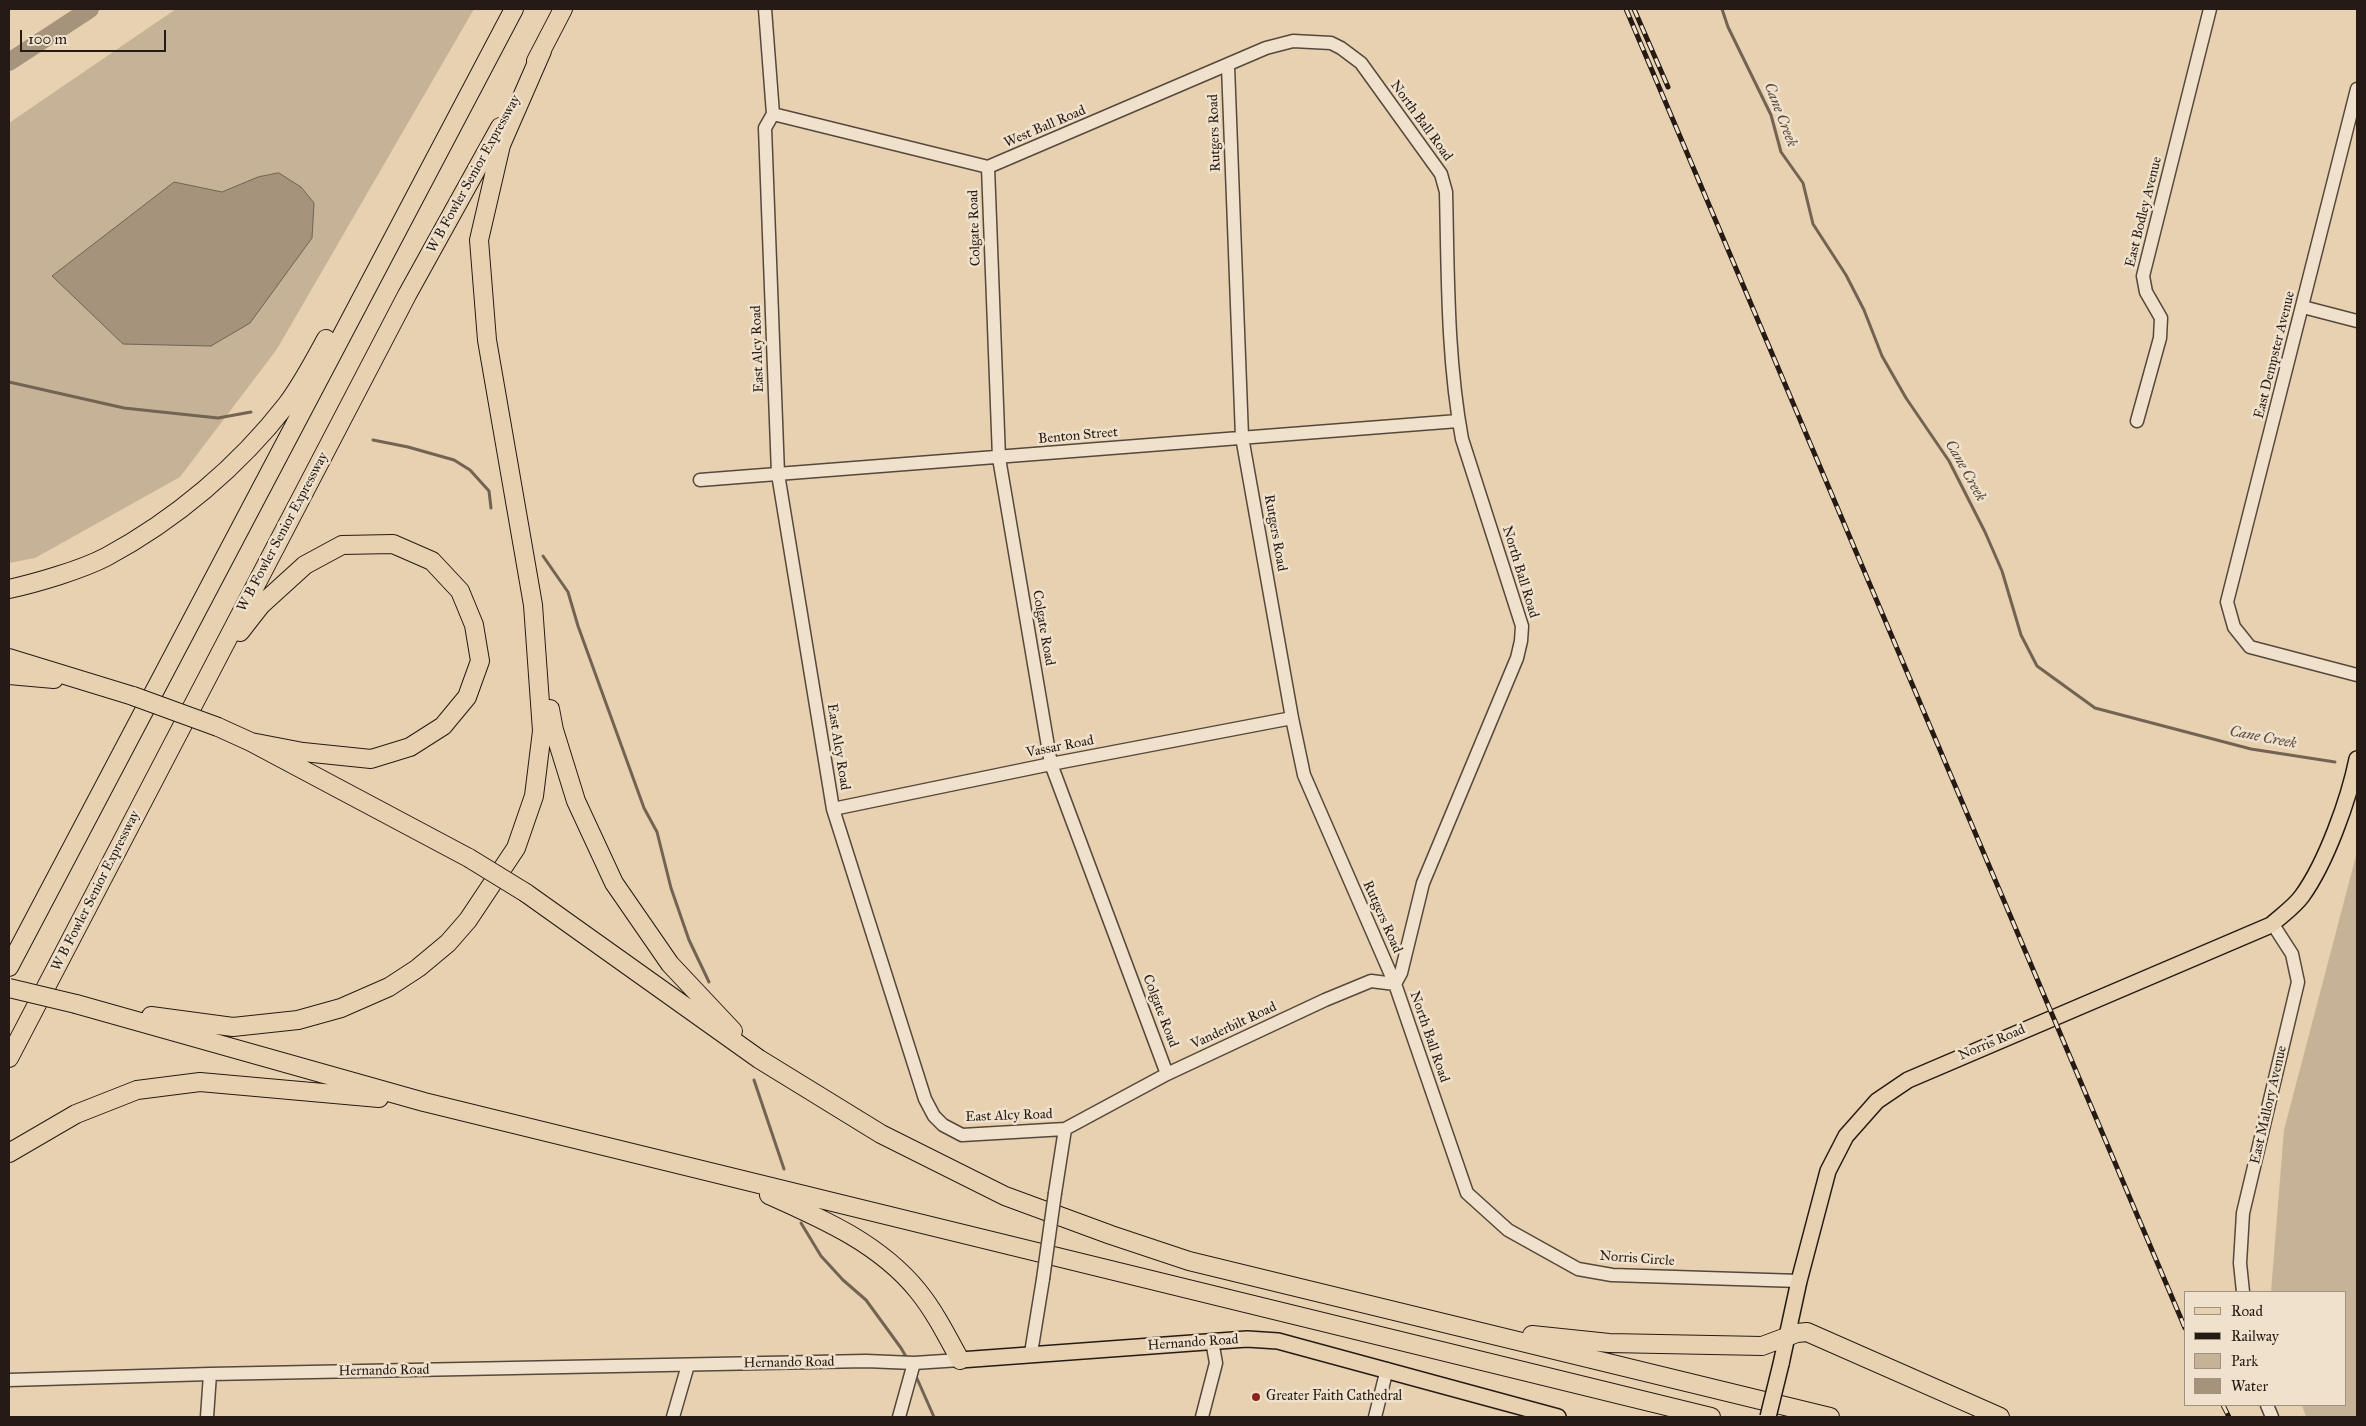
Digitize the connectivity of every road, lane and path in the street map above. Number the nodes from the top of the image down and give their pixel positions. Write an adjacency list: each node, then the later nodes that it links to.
1 (514, 9): 11 (highway)
2 (563, 9): 6 (highway, W B Fowler Senior Expressway)
3 (765, 9): 9 (street, East Alcy Road)
4 (2210, 9): 15 (street, East Bodley Avenue)
5 (1320, 42): 7 (street, West Ball Road); 14 (street, North Ball Road)
6 (542, 51): 21 (highway); 23 (highway, W B Fowler Senior Expressway)
7 (1228, 66): 10 (street, West Ball Road); 16 (street, Rutgers Road)
8 (2357, 89): 12 (street, East Dempster Avenue)
9 (773, 114): 10 (street); 18 (street, East Alcy Road)
10 (988, 167): 17 (street, Colgate Road)
11 (410, 206): 20 (highway); 33 (highway)
12 (2303, 307): 13 (street); 25 (street, East Dempster Avenue)
13 (2357, 321)
14 (1458, 421): 16 (street, Benton Street); 34 (street, North Ball Road)
15 (2138, 421)
16 (1242, 437): 17 (street, Benton Street); 27 (street, Rutgers Road)
17 (998, 458): 18 (street, Benton Street); 30 (street, Colgate Road)
18 (778, 474): 19 (street, Benton Street); 31 (street, East Alcy Road)
19 (700, 480)
20 (9, 589)
21 (536, 636): 36 (highway); 38 (highway)
22 (9, 658): 26 (highway)
23 (210, 670): 28 (highway); 37 (highway, W B Fowler Senior Expressway)
24 (9, 675): 26 (highway)
25 (2357, 675)
26 (97, 684): 28 (highway, bridge)
27 (1292, 718): 30 (street, Vassar Road); 34 (street, Rutgers Road)
28 (251, 742): 38 (highway, bridge)
29 (2357, 759): 32 (main road, Norris Road)
30 (1051, 764): 31 (street, Vassar Road); 39 (street, Colgate Road)
31 (834, 808): 41 (street, East Alcy Road)
32 (2272, 923): 45 (main road, Norris Road); 46 (street, East Mallory Avenue)
33 (9, 967)
34 (1395, 984): 39 (street, Vanderbilt Road); 44 (street, North Ball Road)
35 (9, 988): 36 (highway, bridge)
36 (83, 1006): 40 (highway)
37 (9, 1058)
38 (759, 1059): 47 (highway)
39 (1167, 1074): 41 (street, Vanderbilt Road)
40 (424, 1102): 42 (highway); 43 (highway)
41 (1064, 1129): 50 (street, East Alcy Road, bridge)
42 (9, 1153)
43 (734, 1179): 51 (highway); 63 (highway)
44 (1467, 1193): 45 (street, Norris Circle)
45 (1799, 1281): 48 (main road, Norris Road)
46 (2243, 1291)
47 (1480, 1332): 48 (highway); 65 (highway)
48 (1787, 1336): 64 (main road, Norris Road, bridge); 66 (highway)
49 (1212, 1341): 50 (main road, Hernando Road); 54 (main road, Hernando Road); 60 (street)
50 (1031, 1353): 51 (main road, Hernando Road)
51 (960, 1360): 52 (street, Hernando Road)
52 (914, 1363): 53 (street, Hernando Road); 59 (street)
53 (688, 1365): 55 (street, Hernando Road); 58 (street)
54 (1386, 1369): 61 (street); 62 (main road, Hernando Road)
55 (210, 1374): 56 (street, Hernando Road); 57 (street)
56 (9, 1380)
57 (207, 1417)
58 (673, 1417)
59 (899, 1417)
60 (1202, 1417)
61 (1375, 1417)
62 (1558, 1417)
63 (1711, 1417)
64 (1768, 1417)
65 (1830, 1417)
66 (2000, 1417)

